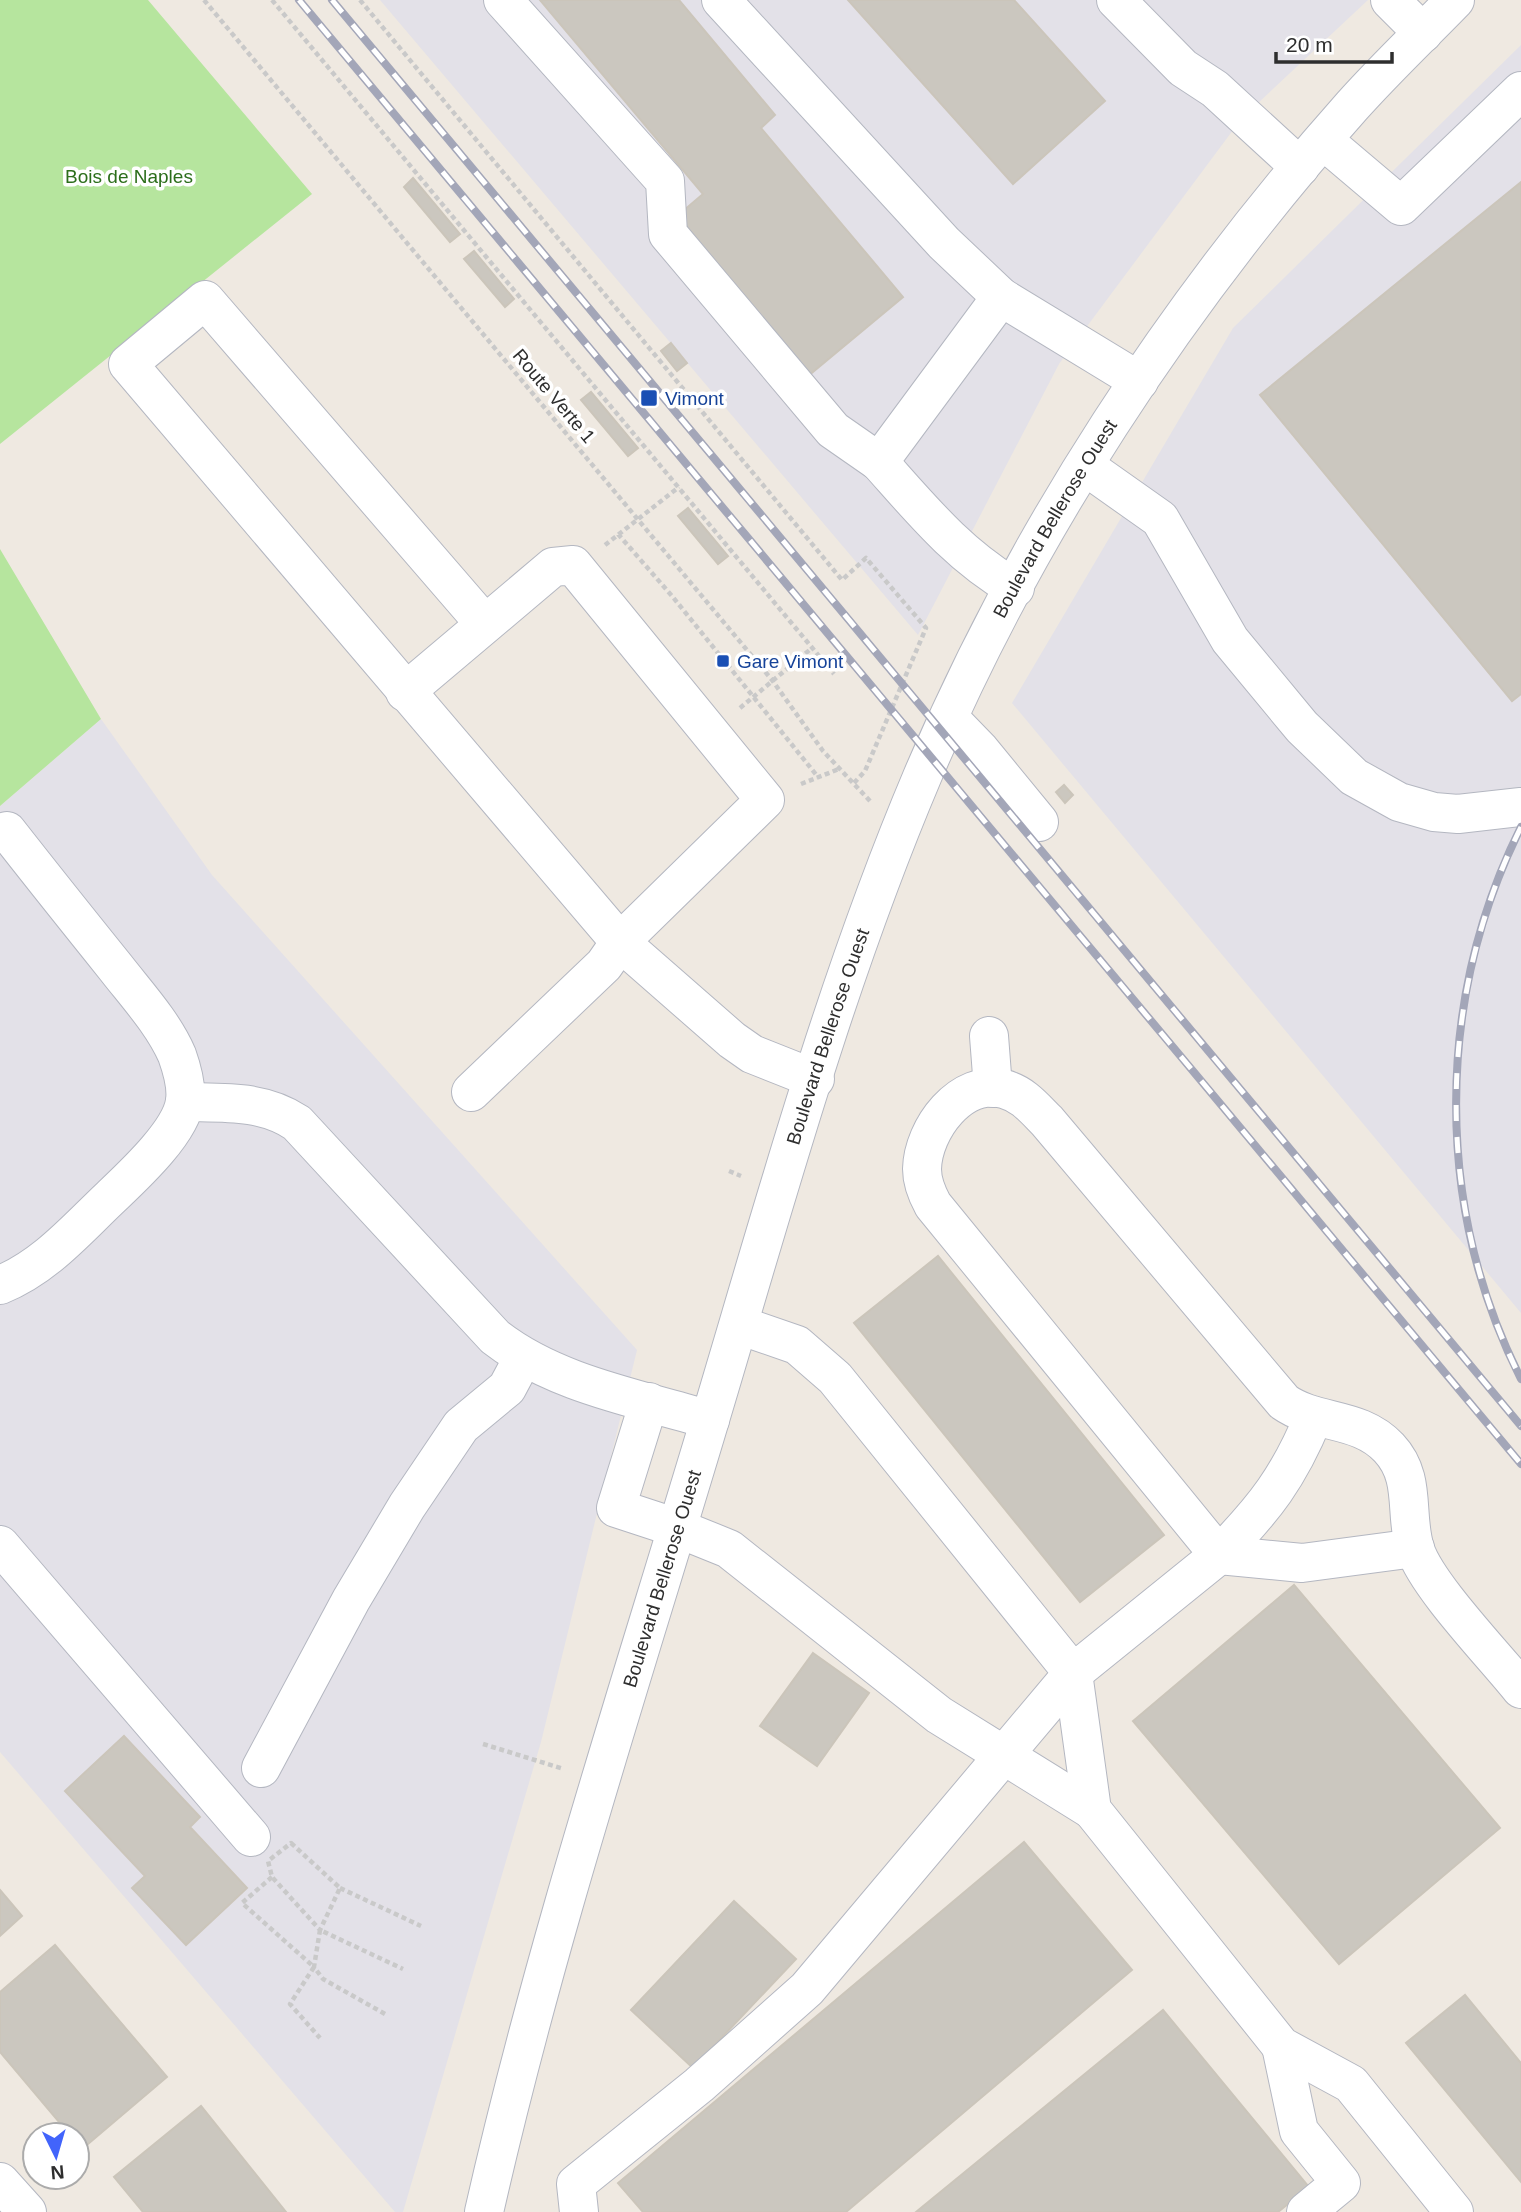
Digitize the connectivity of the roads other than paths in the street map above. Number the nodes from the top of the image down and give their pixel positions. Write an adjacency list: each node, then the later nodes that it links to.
1 (503, 0): 11 (street)
2 (721, 0): 9 (street)
3 (1116, 0): 8 (street)
4 (1390, 0): 6 (street)
5 (1455, 0): 6 (street, Boulevard Bellerose Ouest)
6 (1423, 33): 8 (street, Boulevard Bellerose Ouest)
7 (1521, 90): 8 (street)
8 (1311, 154): 10 (street, Boulevard Bellerose Ouest)
9 (1001, 297): 10 (street); 11 (street)
10 (1139, 381): 12 (street, Boulevard Bellerose Ouest)
11 (878, 462): 13 (street)
12 (1085, 466): 13 (street, Boulevard Bellerose Ouest); 17 (street)
13 (1015, 588): 16 (street, Boulevard Bellerose Ouest)
14 (484, 623): 15 (street); 15 (street); 20 (street)
15 (405, 692): 20 (street)
16 (949, 718): 18 (street); 22 (street, Boulevard Bellerose Ouest)
17 (1521, 807)
18 (1039, 822)
19 (7, 831): 25 (street)
20 (620, 942): 22 (street); 24 (street)
21 (989, 1036): 23 (street)
22 (815, 1079): 27 (street, Boulevard Bellerose Ouest)
23 (993, 1088): 30 (street); 35 (street)
24 (471, 1093)
25 (185, 1102): 26 (street); 28 (street)
26 (0, 1285)
27 (739, 1325): 31 (street, Boulevard Bellerose Ouest); 36 (street)
28 (523, 1358): 29 (street); 39 (street)
29 (649, 1402): 31 (street); 32 (street)
30 (1314, 1416): 34 (street); 35 (street)
31 (710, 1420): 32 (street, Boulevard Bellerose Ouest)
32 (677, 1528): 38 (street); 45 (street, Boulevard Bellerose Ouest)
33 (0, 1545): 41 (street)
34 (1415, 1548): 35 (street); 37 (street)
35 (1219, 1555): 36 (street)
36 (1073, 1673): 38 (street); 40 (street)
37 (1521, 1689)
38 (1003, 1756): 40 (street); 46 (street)
39 (261, 1768)
40 (1093, 1810): 42 (street)
41 (251, 1837)
42 (1281, 2046): 47 (street); 48 (street)
43 (0, 2182): 44 (street)
44 (27, 2212)
45 (484, 2212)
46 (579, 2212)
47 (1306, 2212)
48 (1454, 2212)

